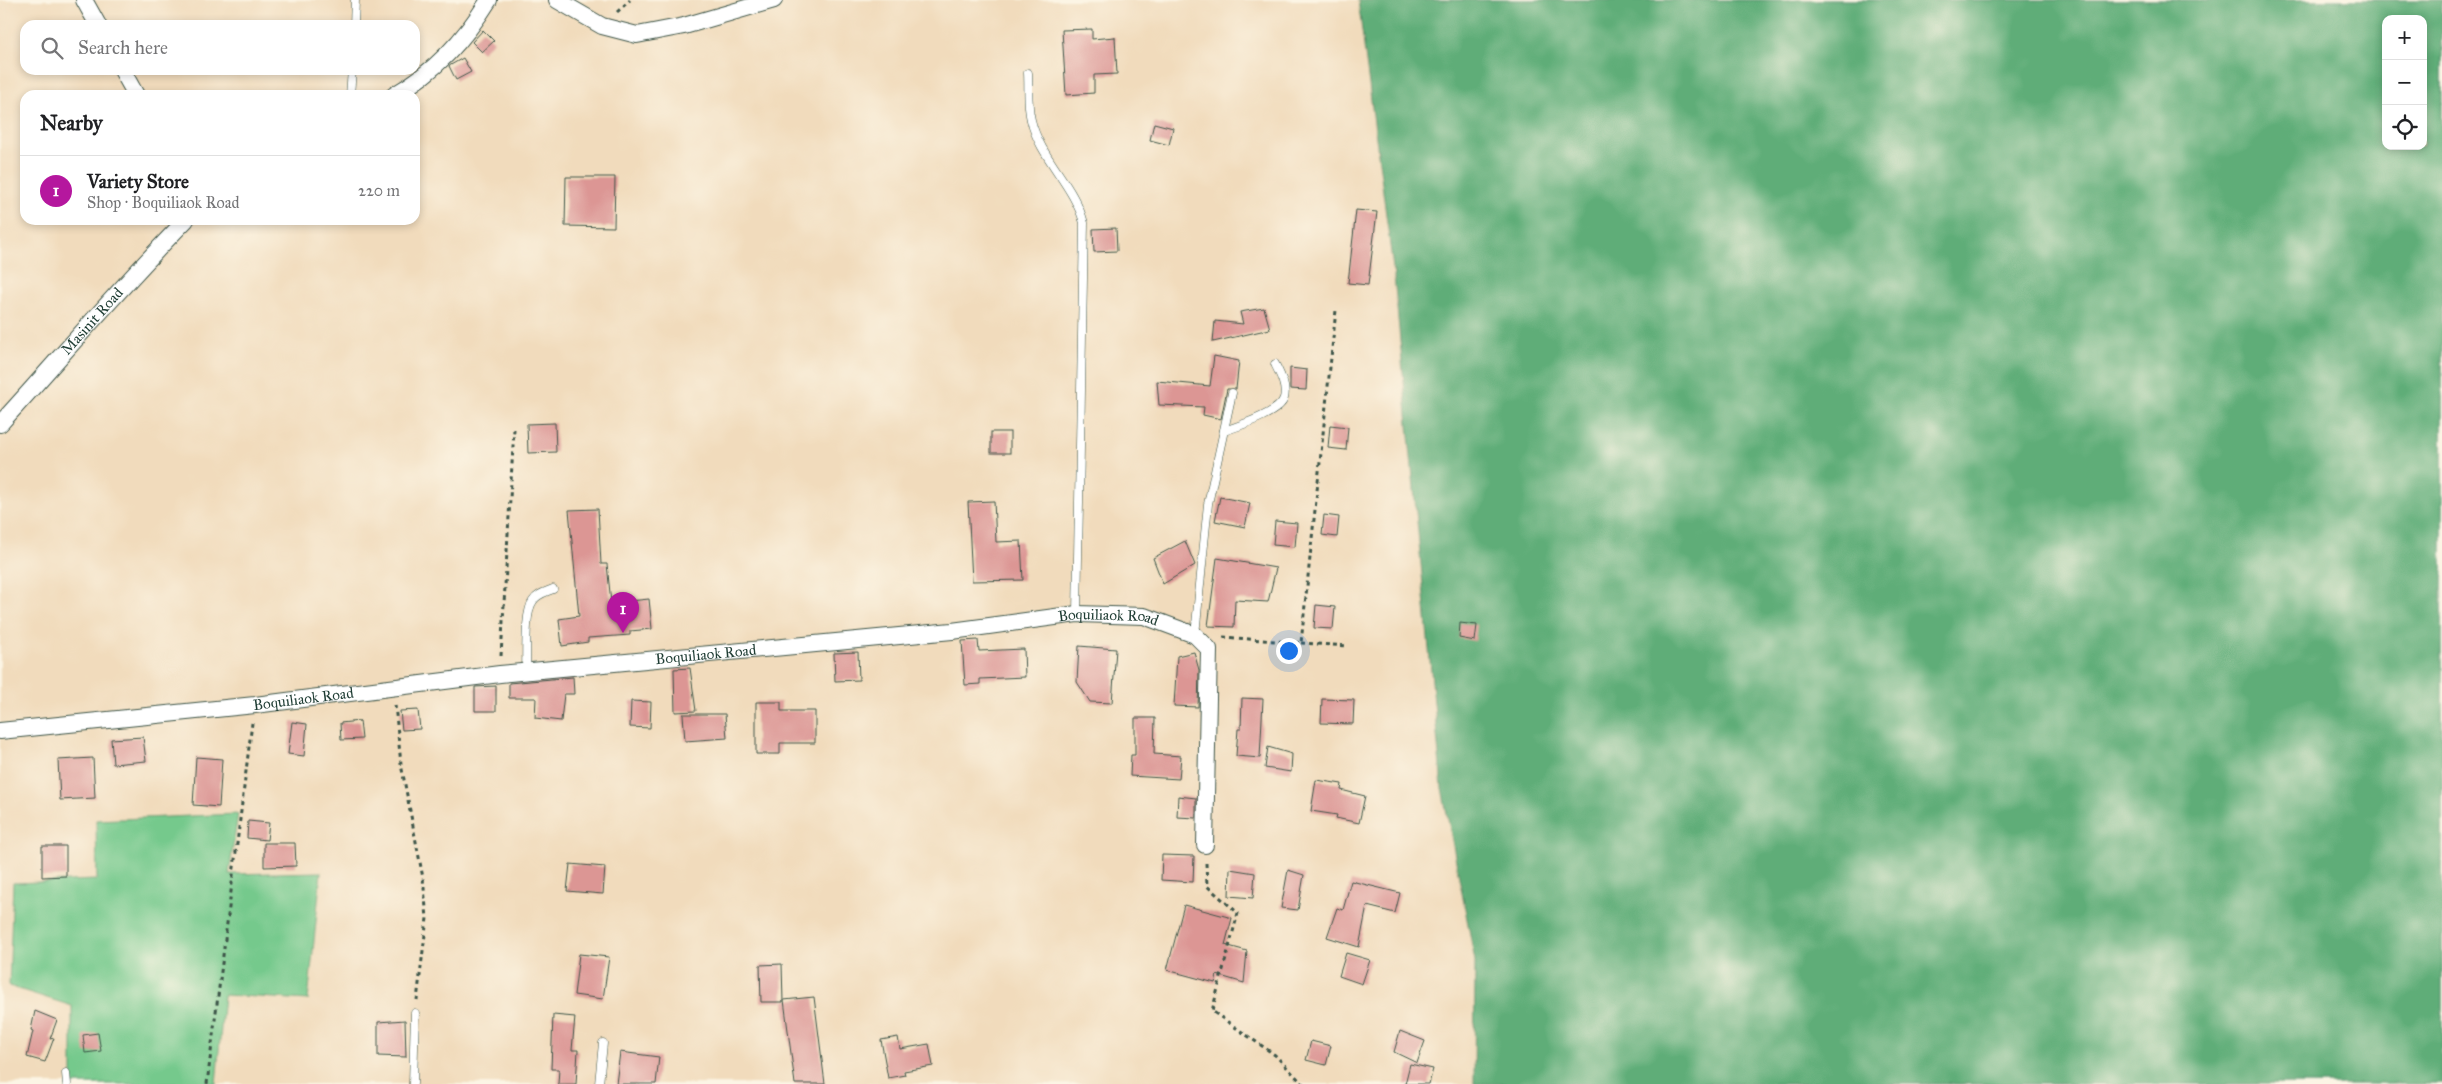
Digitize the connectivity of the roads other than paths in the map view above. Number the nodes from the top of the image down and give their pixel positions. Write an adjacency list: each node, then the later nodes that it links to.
1 (84, 0): 6 (street)
2 (355, 0): 7 (lane)
3 (489, 0): 13 (street)
4 (557, 0): 5 (street)
5 (774, 0)
6 (95, 20)
7 (354, 20)
8 (1028, 73): 20 (lane)
9 (125, 75): 11 (street)
10 (352, 75): 12 (lane)
11 (133, 90)
12 (350, 90)
13 (403, 90)
14 (181, 225): 17 (street, Masinit Road)
15 (1275, 364): 18 (lane)
16 (1232, 393): 18 (lane)
17 (0, 424)
18 (1224, 431): 21 (lane)
19 (553, 588): 22 (lane)
20 (1077, 614): 21 (street, Boquiliaok Road); 22 (street, Boquiliaok Road)
21 (1195, 635): 24 (street)
22 (526, 672): 23 (street, Boquiliaok Road)
23 (0, 731)
24 (1205, 845)
25 (415, 1013): 29 (lane)
26 (603, 1043): 30 (lane)
27 (66, 1074): 28 (lane)
28 (67, 1084)
29 (413, 1084)
30 (599, 1084)

